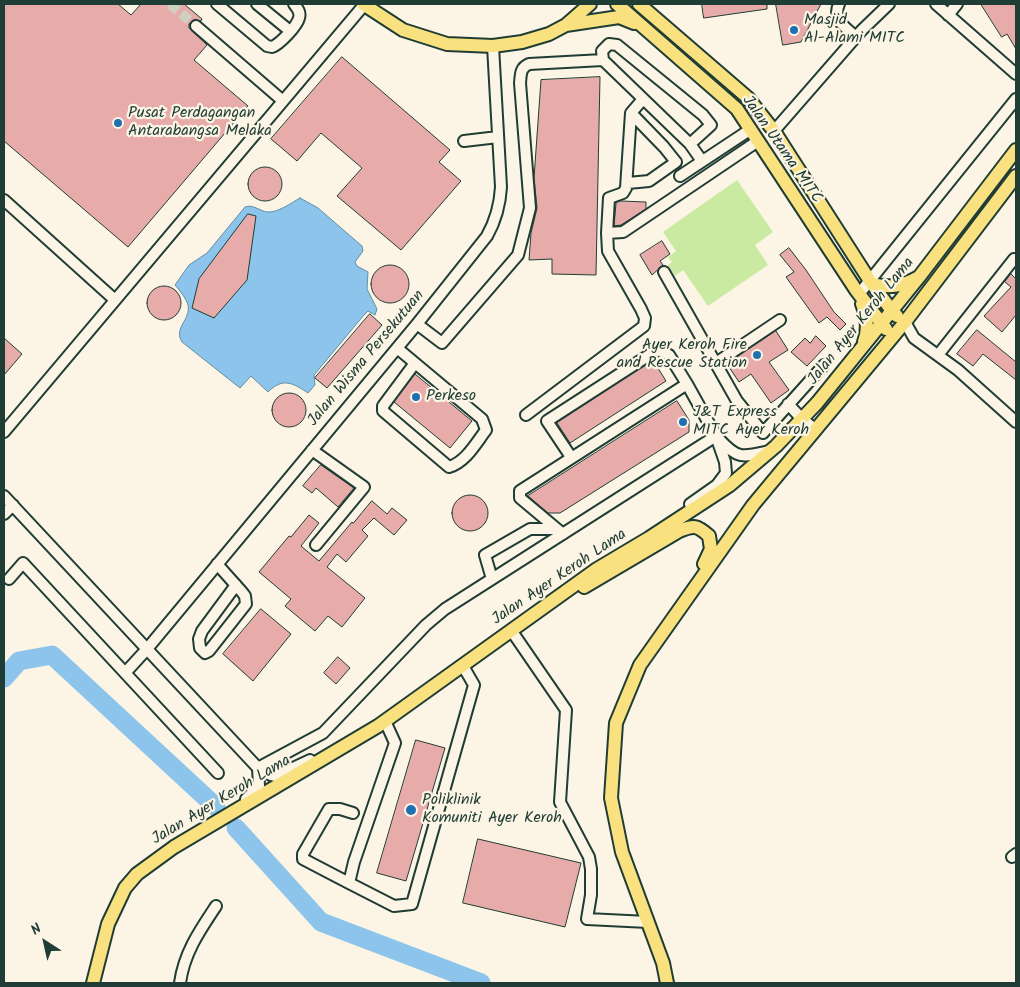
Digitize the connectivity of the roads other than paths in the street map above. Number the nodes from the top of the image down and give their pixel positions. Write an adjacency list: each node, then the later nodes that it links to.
1 (217, 4): 18 (street)
2 (257, 4): 18 (street)
3 (294, 4): 18 (street)
4 (364, 4): 20 (main road); 25 (street)
5 (590, 4): 15 (main road)
6 (617, 4): 17 (main road, Jalan Utama MITC)
7 (639, 4): 14 (main road)
8 (646, 4): 14 (main road)
9 (839, 4): 19 (street)
10 (889, 4): 19 (street)
11 (936, 4): 13 (street)
12 (957, 4): 13 (street)
13 (948, 15): 22 (street)
14 (654, 17): 28 (main road)
15 (566, 25): 17 (main road); 20 (main road)
16 (196, 26): 25 (street)
17 (643, 27): 27 (main road, Jalan Utama MITC)
18 (290, 31)
19 (856, 37): 28 (street)
20 (493, 46): 29 (street, Jalan Wisma Persekutuan)
21 (603, 60): 23 (street); 32 (street); 49 (street)
22 (1016, 74)
23 (643, 99): 26 (street); 32 (street)
24 (1016, 99): 43 (street)
25 (283, 101): 45 (street)
26 (631, 113): 37 (street); 37 (street)
27 (750, 129): 31 (main road, Jalan Utama MITC); 34 (street)
28 (774, 131): 43 (main road)
29 (498, 137): 30 (street); 49 (street, Jalan Wisma Persekutuan)
30 (464, 141)
31 (758, 141): 39 (street); 44 (main road, Jalan Utama MITC)
32 (690, 144): 34 (street)
33 (1016, 150): 42 (main road, Jalan Ayer Keroh Lama)
34 (702, 161): 35 (street)
35 (680, 176)
36 (1016, 176): 48 (main road, Jalan Ayer Keroh Lama)
37 (628, 182): 39 (street)
38 (4, 200): 45 (street)
39 (607, 233): 61 (street)
40 (1014, 259): 55 (street)
41 (664, 272): 57 (street)
42 (920, 277): 43 (main road); 46 (main road, Jalan Ayer Keroh Lama)
43 (871, 283): 44 (street); 46 (main road)
44 (859, 294): 50 (main road, Jalan Utama MITC); 53 (main road)
45 (115, 300): 65 (street)
46 (892, 311): 48 (main road); 50 (main road, Jalan Ayer Keroh Lama)
47 (780, 320): 57 (street)
48 (905, 322): 51 (main road, Jalan Ayer Keroh Lama); 52 (street)
49 (417, 324): 54 (street, Jalan Wisma Persekutuan)
50 (881, 324): 51 (main road, Jalan Utama MITC); 53 (main road, Jalan Ayer Keroh Lama)
51 (894, 335): 52 (street); 64 (main road, Jalan Ayer Keroh Lama)
52 (914, 338): 55 (street)
53 (862, 347): 62 (main road, Jalan Ayer Keroh Lama)
54 (397, 348): 56 (street); 67 (street, Jalan Wisma Persekutuan)
55 (938, 355): 63 (street)
56 (415, 363): 56 (street)
57 (716, 363): 60 (street)
58 (824, 365): 60 (street)
59 (687, 384): 66 (street); 69 (street); 69 (street)
60 (788, 404): 62 (street)
61 (526, 415)
62 (802, 419): 64 (street); 68 (main road, Jalan Ayer Keroh Lama)
63 (1016, 422)
64 (816, 430): 82 (main road, Jalan Ayer Keroh Lama)
65 (4, 432)
66 (716, 436): 68 (street); 73 (street); 76 (street)
67 (312, 450): 74 (street); 75 (street, Jalan Wisma Persekutuan)
68 (770, 451): 76 (main road, Jalan Ayer Keroh Lama)
69 (571, 457): 73 (street)
70 (4, 496): 71 (street)
71 (13, 505): 72 (street); 83 (street)
72 (4, 514)
73 (560, 531): 78 (street); 78 (street)
74 (316, 545)
75 (217, 564): 79 (street); 83 (street, Jalan Wisma Persekutuan)
76 (597, 569): 80 (main road, Jalan Ayer Keroh Lama)
77 (9, 578): 85 (street)
78 (492, 579): 87 (street)
79 (236, 585): 79 (street)
80 (527, 618): 81 (main road, Jalan Ayer Keroh Lama); 82 (main road)
81 (511, 630): 84 (main road, Jalan Ayer Keroh Lama); 93 (street)
82 (655, 643): 93 (main road, Jalan Ayer Keroh Lama)
83 (147, 649): 85 (street, Jalan Wisma Persekutuan); 87 (street)
84 (463, 666): 86 (main road, Jalan Ayer Keroh Lama); 91 (street)
85 (124, 673): 88 (street)
86 (382, 723): 87 (street); 90 (main road, Jalan Ayer Keroh Lama); 91 (street)
87 (258, 768): 90 (street)
88 (218, 773)
89 (353, 813): 91 (street)
90 (174, 847): 94 (main road, Jalan Ayer Keroh Lama)
91 (349, 883)
92 (216, 906): 95 (street)
93 (648, 922): 96 (main road, Jalan Ayer Keroh Lama)
94 (93, 983)
95 (180, 983)
96 (667, 983)

